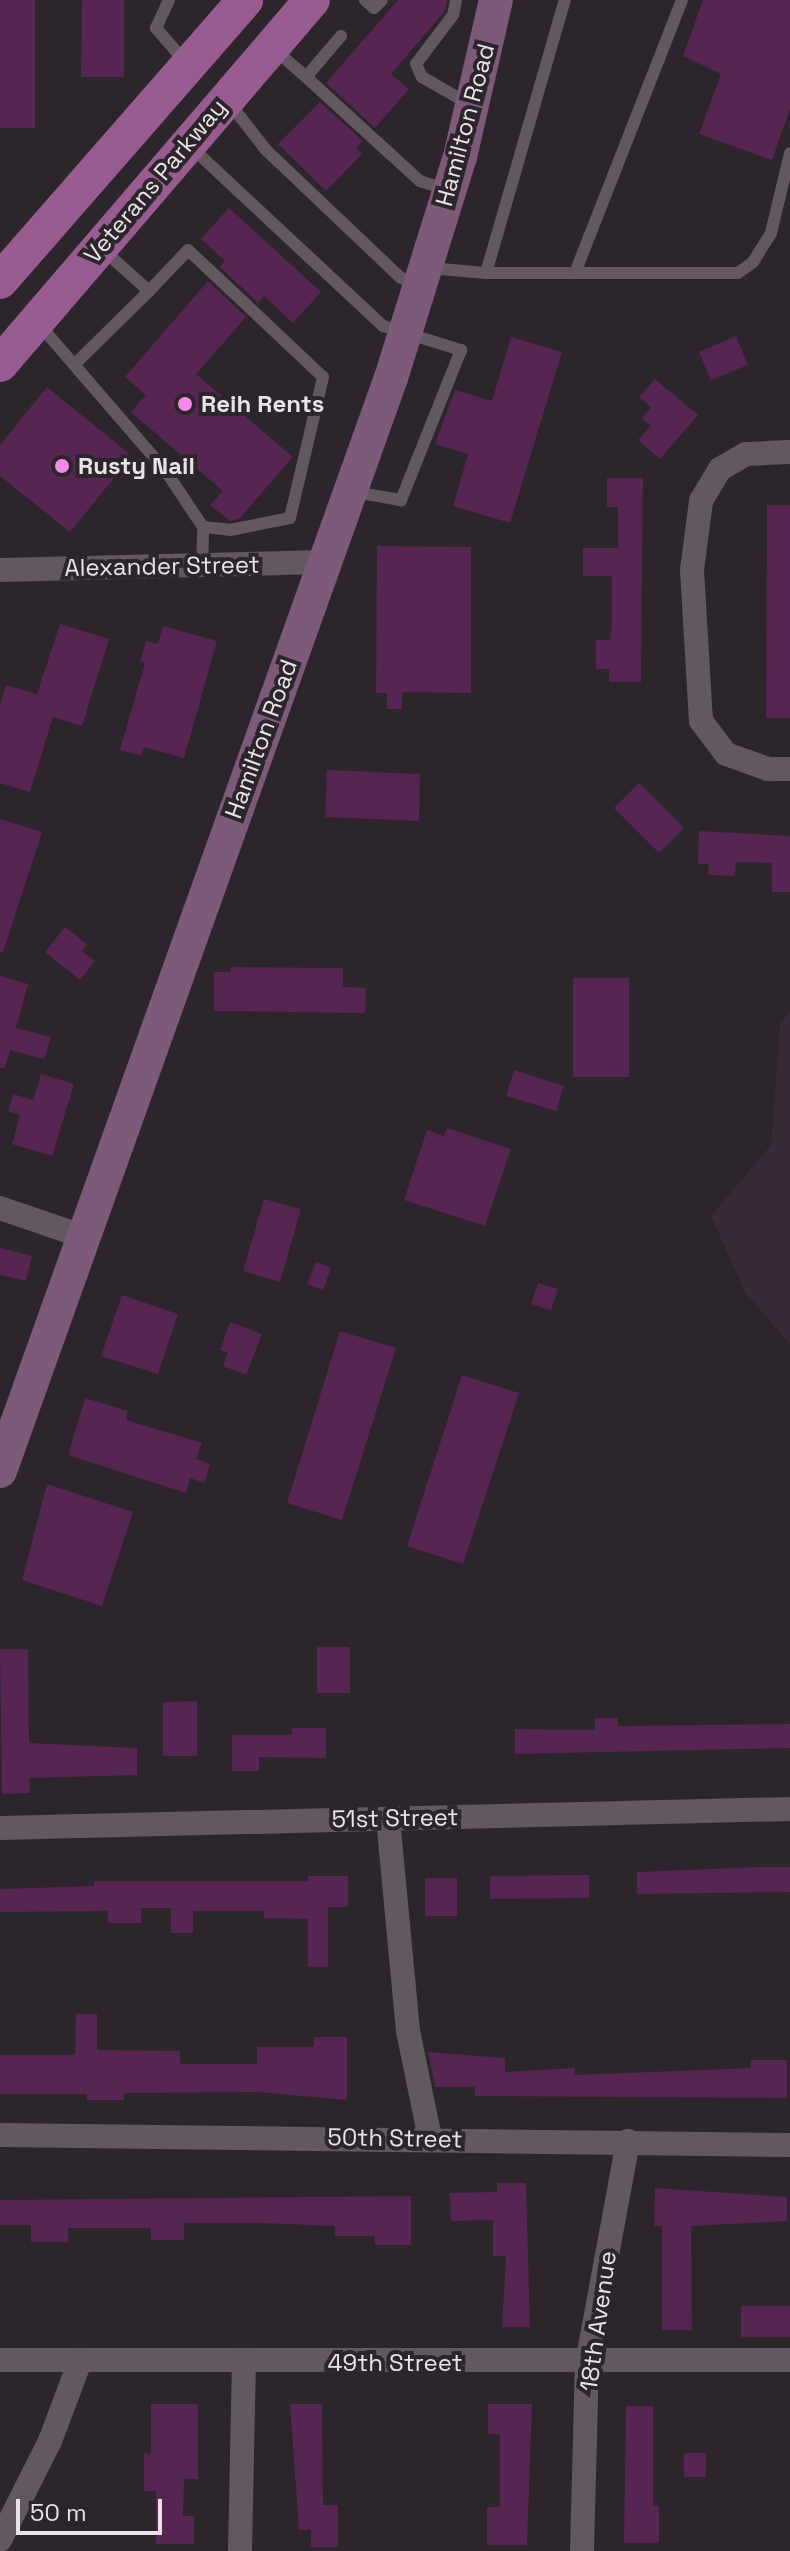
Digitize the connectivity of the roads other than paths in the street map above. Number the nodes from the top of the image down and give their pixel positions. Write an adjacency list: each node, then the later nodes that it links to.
1 (169, 0): 12 (lane)
2 (245, 0): 12 (main road, Veterans Parkway)
3 (312, 0): 11 (main road, Veterans Parkway)
4 (365, 0): 5 (lane)
5 (382, 0)
6 (456, 0): 15 (lane)
7 (496, 0): 15 (street, Hamilton Road)
8 (565, 0): 20 (lane)
9 (682, 0): 21 (lane)
10 (341, 36): 13 (lane)
11 (271, 47): 13 (lane); 14 (main road, Veterans Parkway)
12 (189, 67): 23 (main road, Veterans Parkway)
13 (306, 77): 18 (lane)
14 (226, 99): 16 (main road, Veterans Parkway); 22 (lane)
15 (473, 105): 18 (street, Hamilton Road)
16 (187, 144): 19 (main road, Veterans Parkway); 26 (lane)
17 (790, 153): 21 (lane)
18 (450, 191): 22 (street, Hamilton Road)
19 (100, 247): 24 (lane); 25 (main road, Veterans Parkway)
20 (486, 273): 21 (lane); 22 (lane)
21 (575, 273)
22 (423, 278): 26 (street, Hamilton Road)
23 (0, 281)
24 (149, 291): 28 (lane); 31 (lane)
25 (36, 321): 27 (main road, Veterans Parkway); 28 (lane)
26 (405, 333): 30 (street, Hamilton Road); 30 (lane)
27 (0, 364)
28 (74, 365): 31 (lane)
29 (790, 452): 35 (street)
30 (350, 491): 32 (street, Hamilton Road)
31 (203, 527): 33 (lane)
32 (324, 562): 33 (street, Alexander Street); 37 (street, Hamilton Road)
33 (202, 565): 34 (street, Alexander Street)
34 (0, 570)
35 (790, 769)
36 (0, 1208): 37 (street)
37 (82, 1236): 38 (street, Hamilton Road)
38 (0, 1471)
39 (790, 1809): 40 (street, 51st Street)
40 (388, 1819): 41 (street, 51st Street); 43 (street)
41 (0, 1828)
42 (0, 2135): 43 (street, 50th Street)
43 (430, 2138): 44 (street, 50th Street)
44 (628, 2141): 45 (street, 50th Street); 50 (street, 18th Avenue)
45 (790, 2145)
46 (0, 2360): 48 (street, 49th Street)
47 (790, 2360): 50 (street, 49th Street)
48 (80, 2361): 49 (street, 49th Street); 51 (street)
49 (244, 2363): 50 (street, 49th Street); 52 (street)
50 (587, 2363): 53 (street, 18th Avenue)
51 (0, 2540)
52 (240, 2551)
53 (582, 2551)

